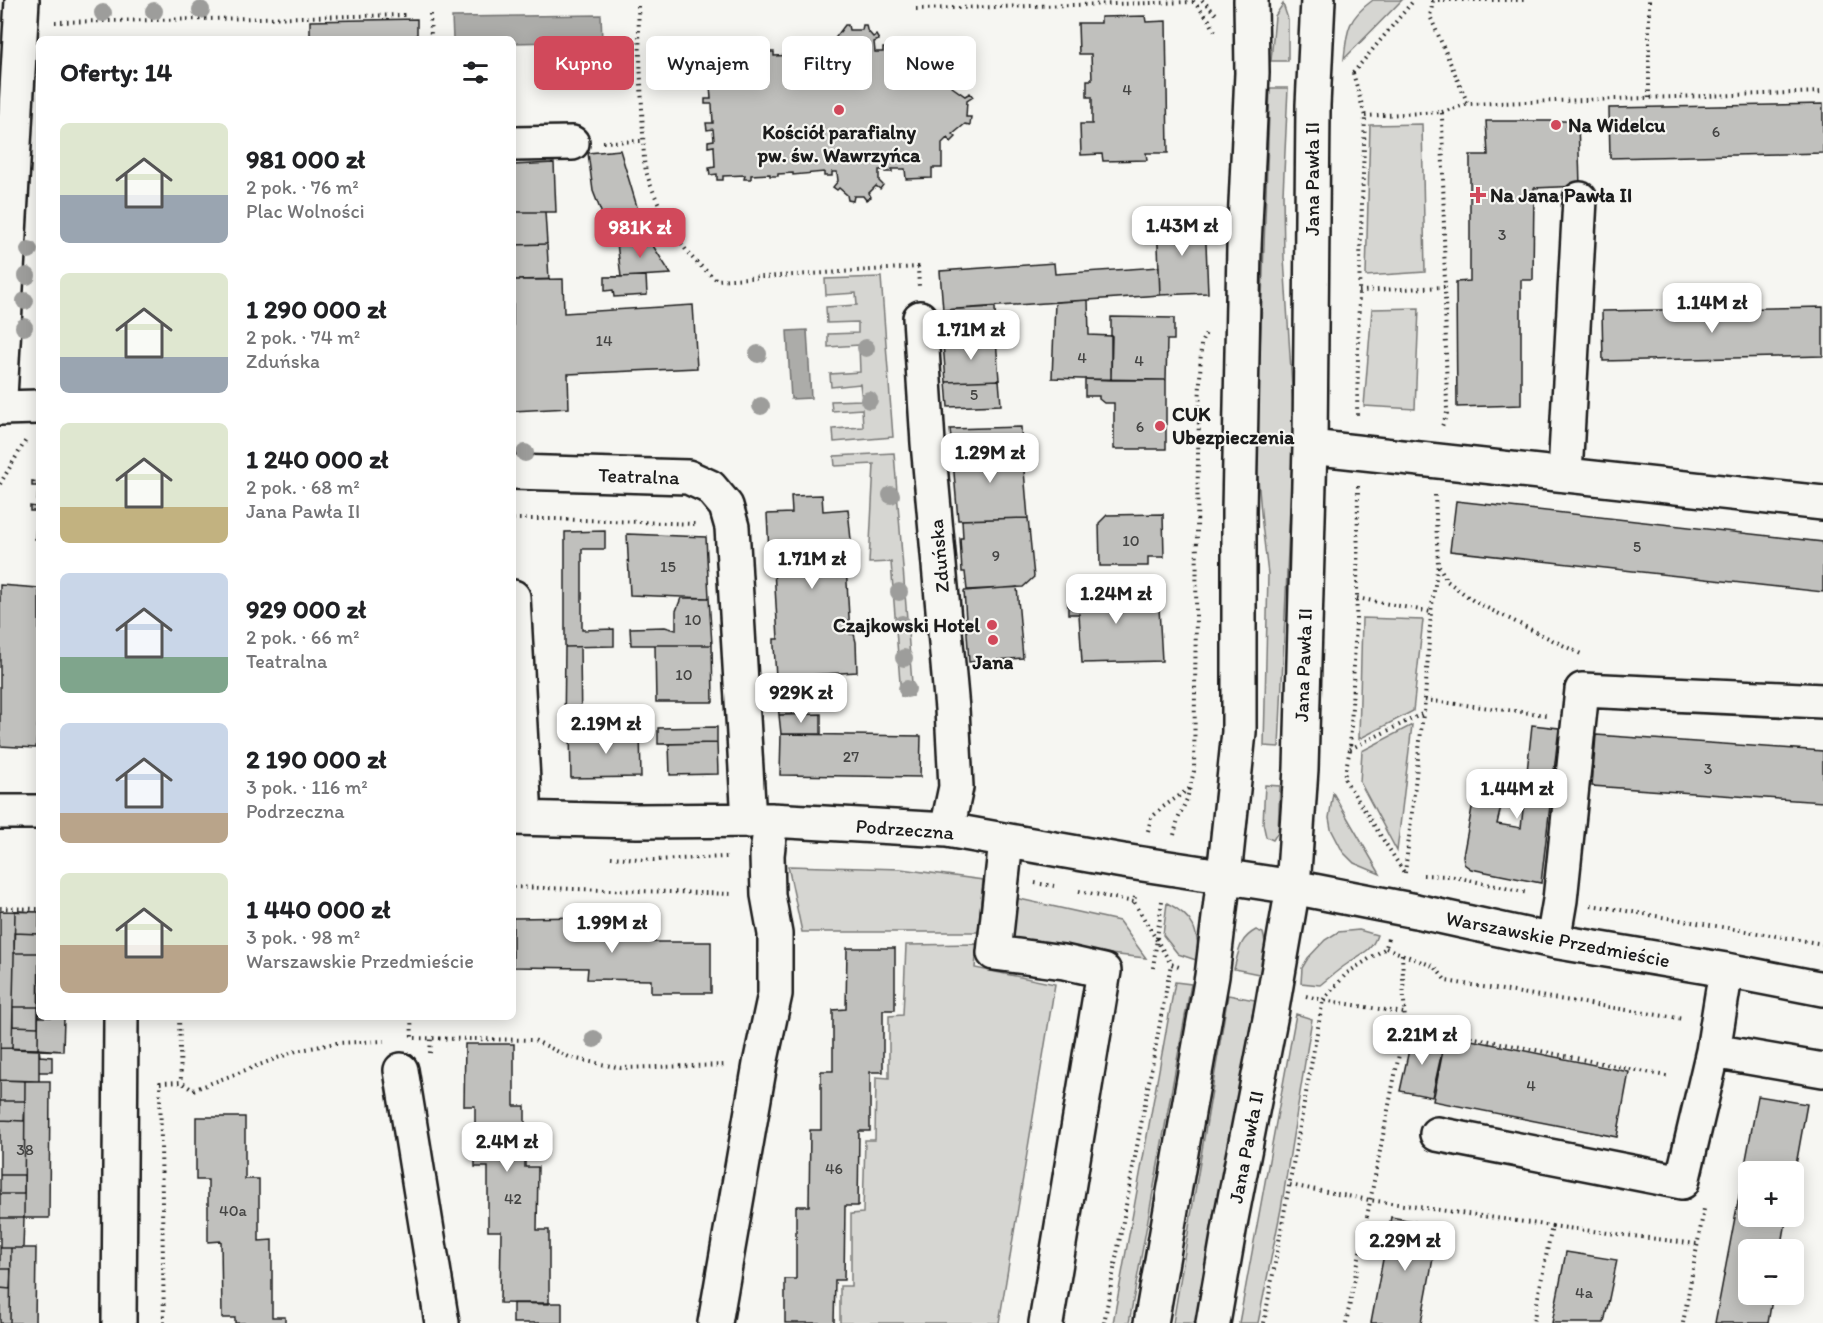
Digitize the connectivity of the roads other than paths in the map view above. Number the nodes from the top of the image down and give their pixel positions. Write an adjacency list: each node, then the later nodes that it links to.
1 (22, 0): 8 (street)
2 (1251, 0): 23 (street)
3 (1318, 0): 11 (street, Jana Pawła II)
4 (572, 143): 5 (street)
5 (516, 144)
6 (1580, 199): 13 (street)
7 (921, 318): 21 (street, Zduńska)
8 (0, 397)
9 (36, 406): 10 (street)
10 (0, 408)
11 (1310, 447): 13 (street); 24 (street, Jana Pawła II)
12 (516, 472): 20 (street, Teatralna)
13 (1565, 474): 14 (street)
14 (1823, 502)
15 (1823, 701): 25 (street)
16 (516, 708): 19 (street)
17 (0, 812): 18 (street)
18 (36, 812)
19 (519, 818): 20 (street, Podrzeczna)
20 (760, 821): 21 (street, Podrzeczna); 35 (street, Teatralna)
21 (947, 830): 22 (street, Podrzeczna)
22 (1006, 841): 23 (street, Podrzeczna); 36 (street)
23 (1224, 876): 24 (street, Podrzeczna); 37 (street)
24 (1293, 887): 25 (street, Warszawskie Przedmieście); 38 (street, Jana Pawła II)
25 (1553, 941): 26 (street, Warszawskie Przedmieście)
26 (1726, 970): 27 (street, Warszawskie Przedmieście); 29 (street)
27 (1823, 989)
28 (121, 1020): 33 (street)
29 (1715, 1037): 31 (street); 32 (street)
30 (399, 1050): 34 (street)
31 (1823, 1071)
32 (1437, 1134)
33 (119, 1323)
34 (442, 1323)
35 (716, 1323)
36 (1046, 1323)
37 (1151, 1323)
38 (1214, 1323)

